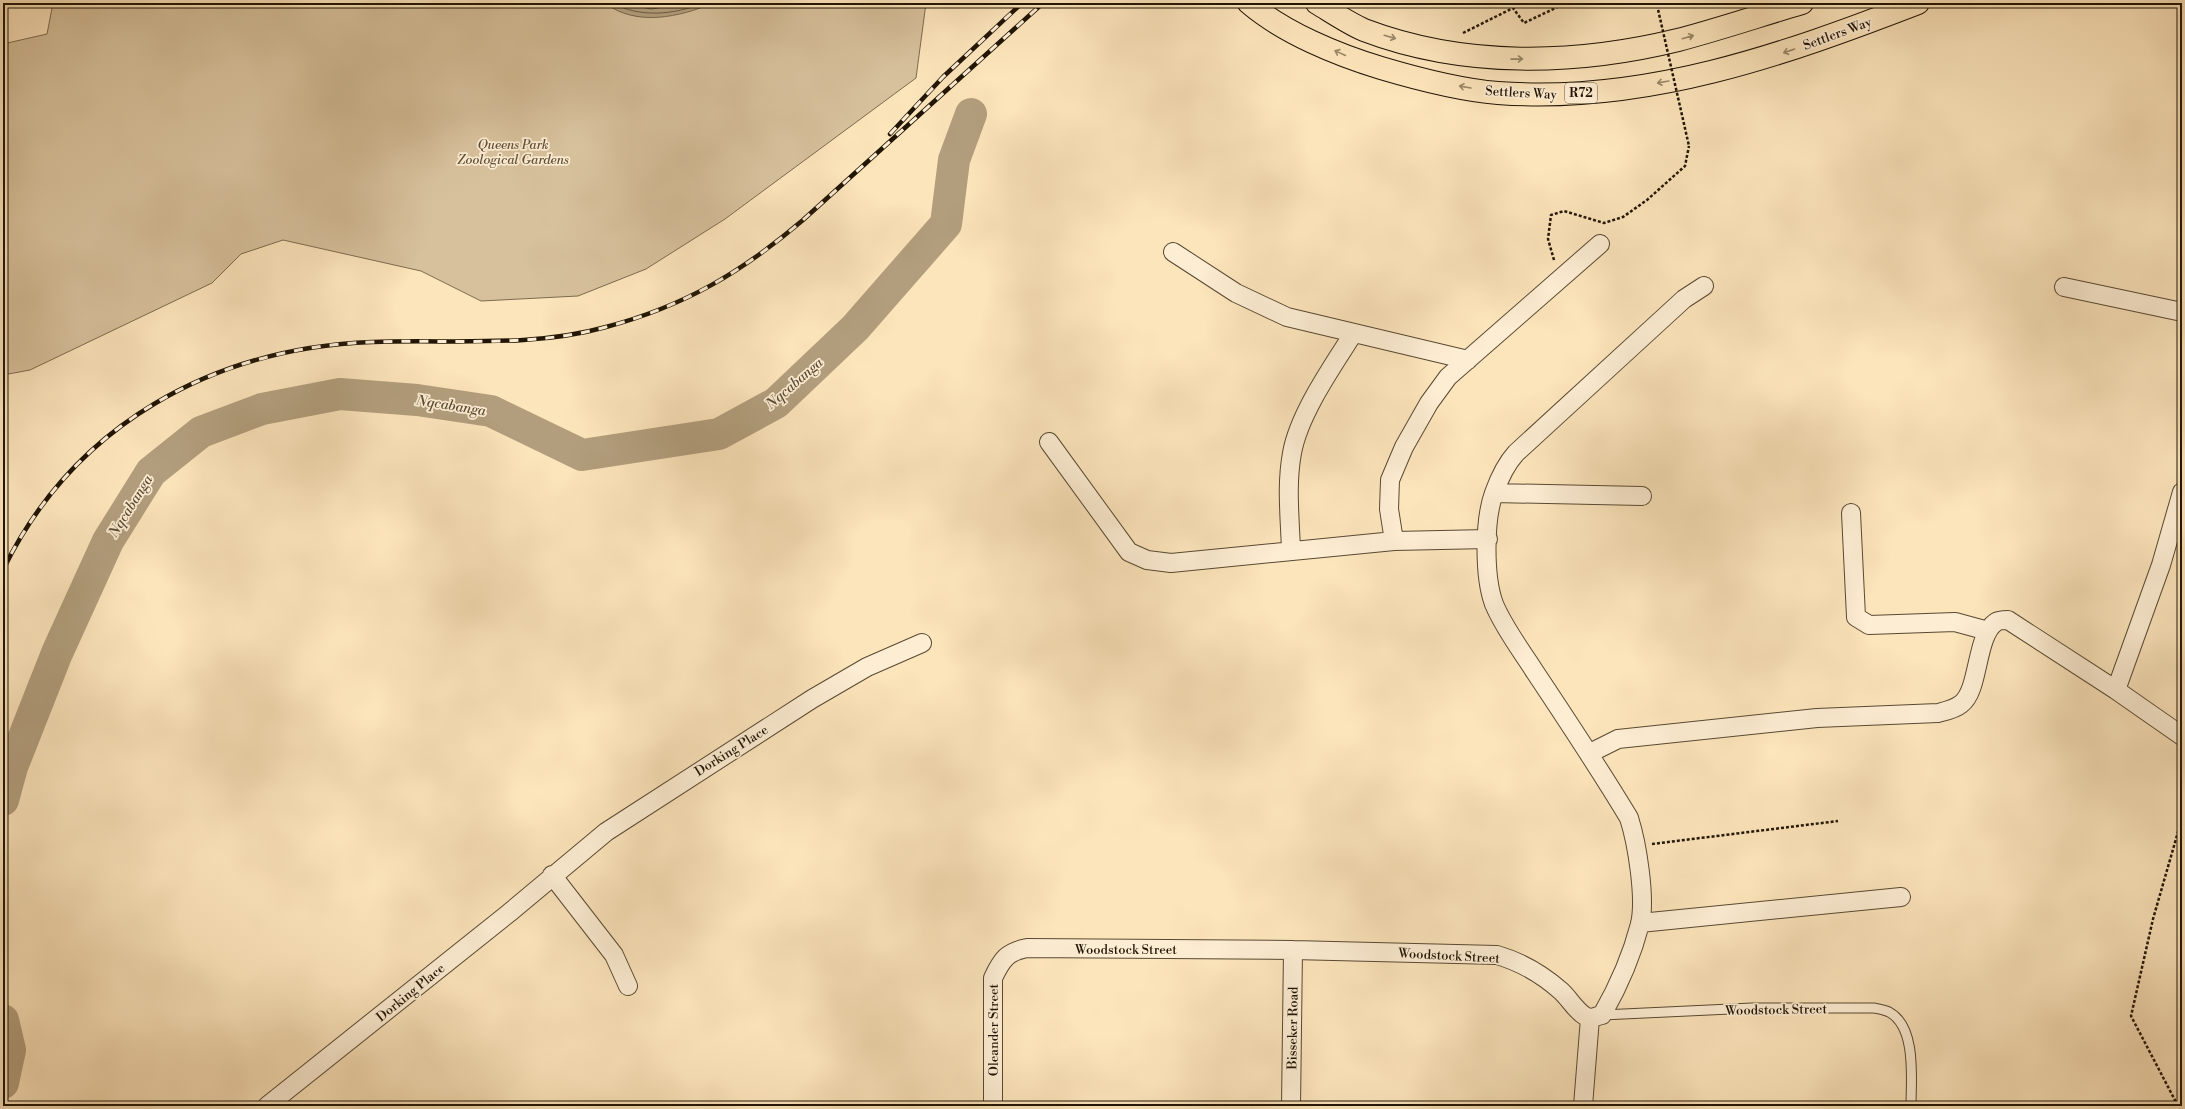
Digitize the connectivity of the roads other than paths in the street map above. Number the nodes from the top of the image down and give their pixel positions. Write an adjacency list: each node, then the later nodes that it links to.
1 (1249, 3): 4 (main road, Settlers Way / R72, one-way to 1)
2 (1317, 3): 3 (main road, one-way to 3)
3 (1802, 3)
4 (1918, 3)
5 (1600, 244): 11 (street)
6 (1173, 252): 10 (street)
7 (1704, 286): 14 (street)
8 (2064, 287): 9 (street)
9 (2182, 312)
10 (1353, 334): 11 (street); 19 (street)
11 (1468, 360): 18 (street)
12 (1049, 442): 19 (street)
13 (2182, 492): 22 (street)
14 (1494, 493): 15 (street); 17 (street)
15 (1642, 496)
16 (1851, 513): 20 (street)
17 (1488, 539): 18 (street); 24 (street)
18 (1394, 541): 19 (street)
19 (1292, 551)
20 (1988, 631): 22 (street); 24 (street)
21 (922, 643): 25 (street, Dorking Place)
22 (2116, 690): 23 (street)
23 (2182, 736)
24 (1590, 753): 27 (street)
25 (552, 875): 30 (street); 32 (street, Dorking Place)
26 (1901, 897): 27 (street)
27 (1640, 923): 31 (street)
28 (1028, 948): 29 (street, Woodstock Street); 33 (street, Oleander Street)
29 (1293, 950): 31 (street, Woodstock Street); 34 (street, Bisseker Road)
30 (628, 986)
31 (1596, 1016): 35 (street); 36 (lane, Woodstock Street)
32 (267, 1106)
33 (993, 1106)
34 (1291, 1106)
35 (1583, 1106)
36 (1911, 1106)

